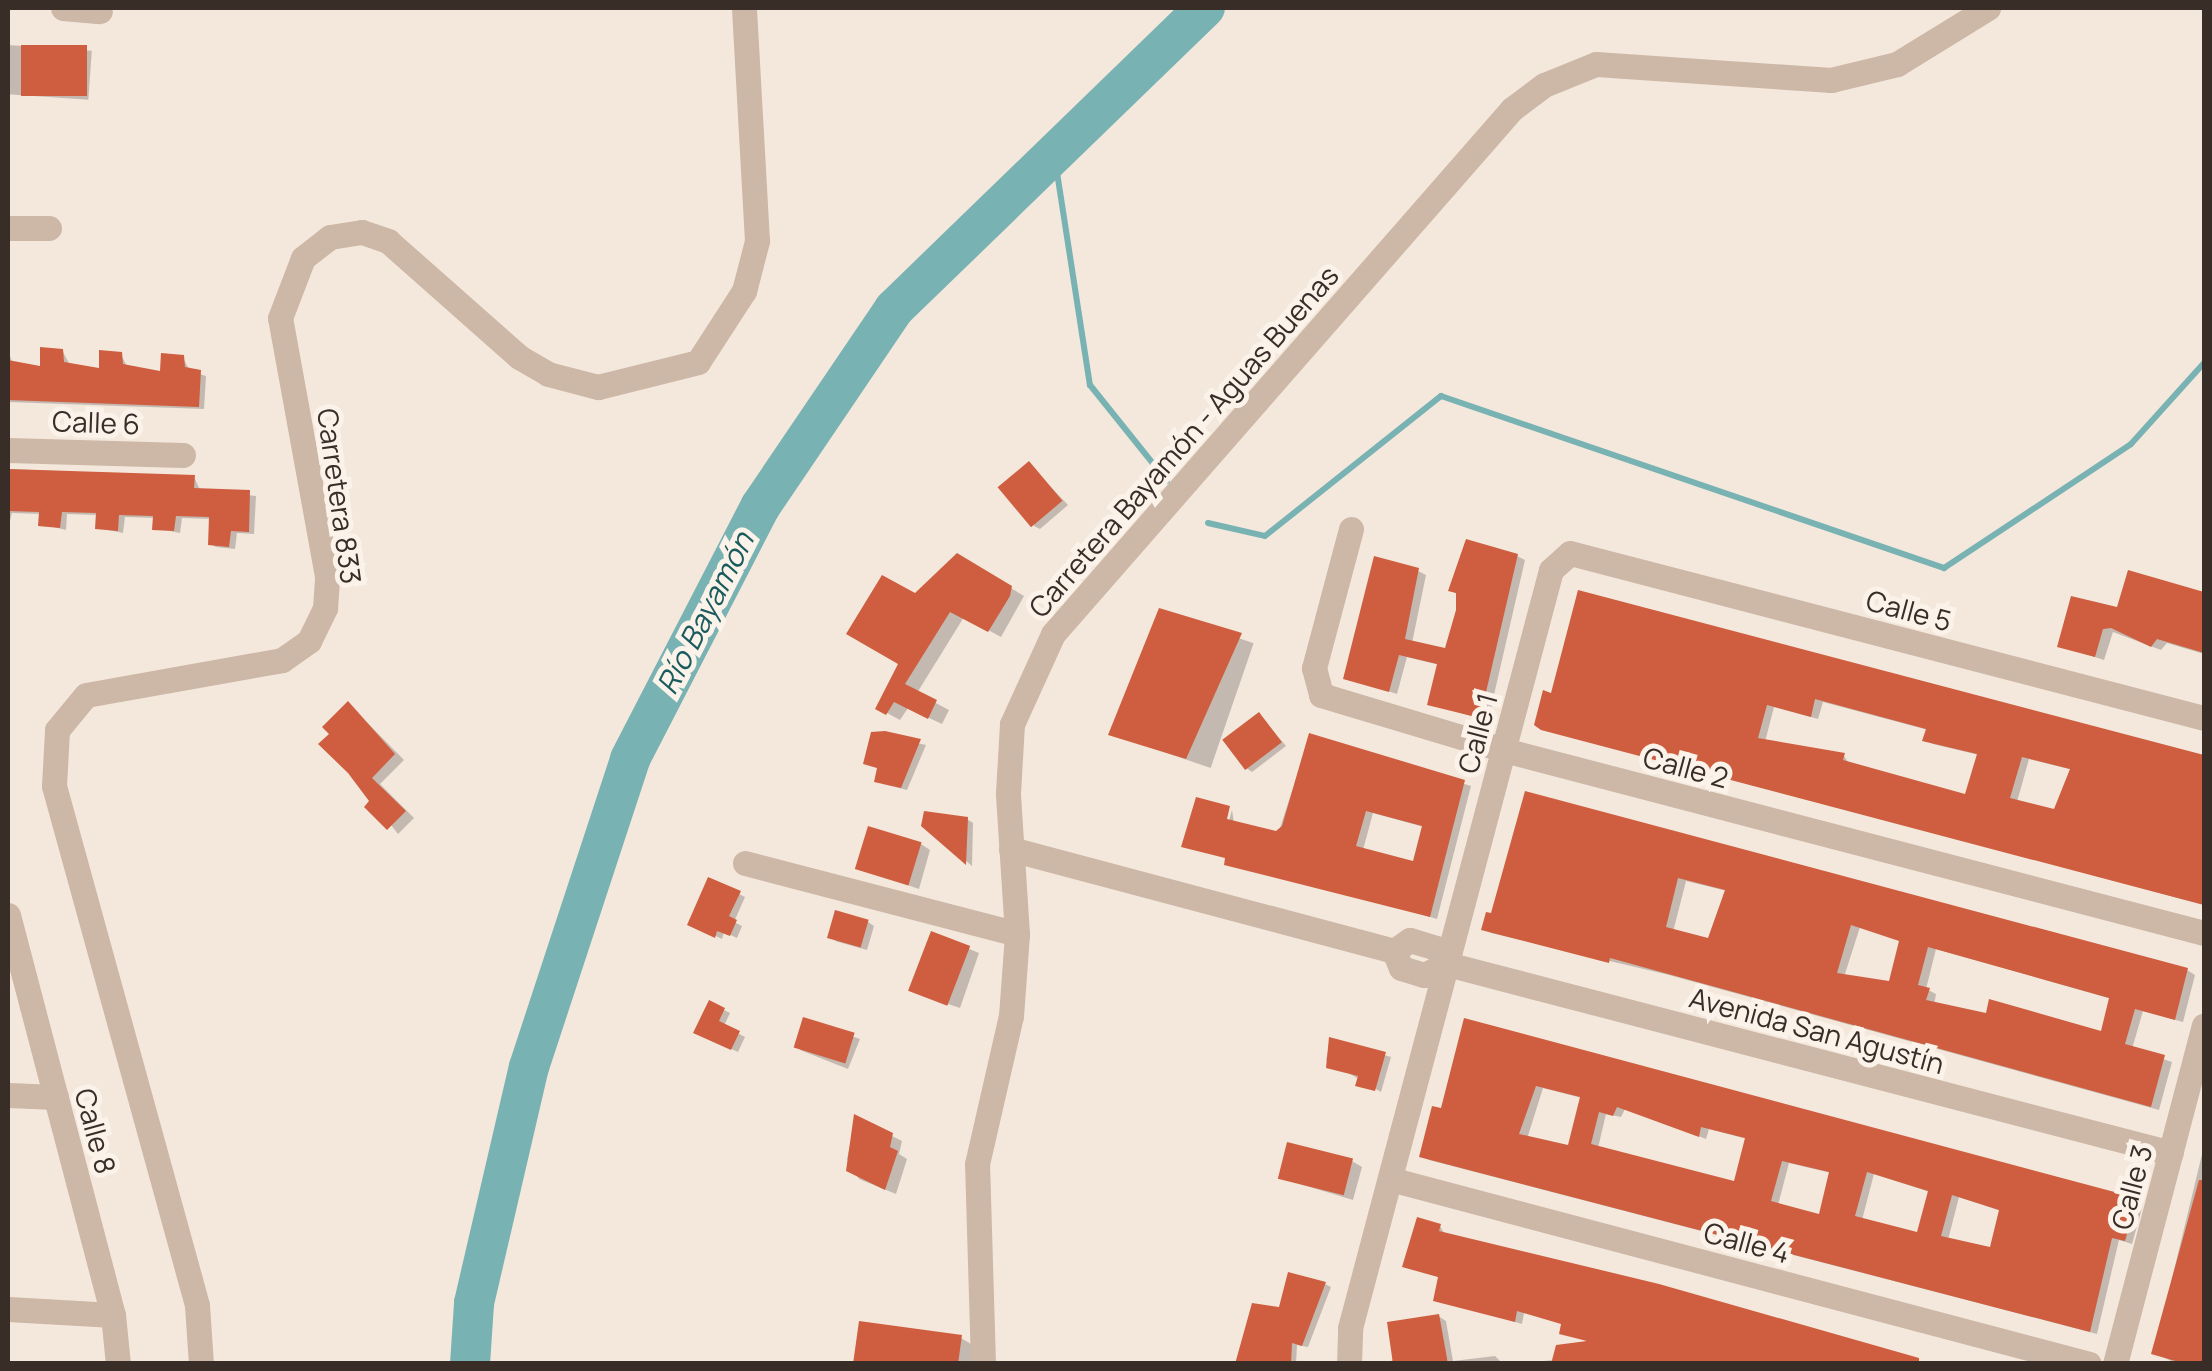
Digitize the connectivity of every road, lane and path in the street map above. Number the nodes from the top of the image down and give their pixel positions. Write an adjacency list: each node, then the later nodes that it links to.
1 (63, 8): 4 (street)
2 (744, 8): 27 (street, Carretera 833)
3 (1988, 8): 13 (street, Carretera Bayamón - Aguas Buenas)
4 (100, 12)
5 (8, 228): 6 (street)
6 (49, 228)
7 (8, 450): 8 (street, Calle 6)
8 (183, 455)
9 (1350, 529): 12 (street, Calle 2)
10 (1599, 560): 11 (street, Calle 5); 12 (street, Calle 1)
11 (2204, 718)
12 (1504, 750): 16 (street, Calle 2); 18 (street, Calle 1)
13 (1011, 850): 17 (street, Carretera Bayamón - Aguas Buenas); 18 (street, Avenida San Agustín)
14 (745, 863): 17 (street)
15 (8, 915): 21 (street, Calle 8)
16 (2204, 933)
17 (1017, 934): 28 (street, Carretera Bayamón - Aguas Buenas)
18 (1448, 964): 22 (street, Avenida San Agustín); 23 (street)
19 (2204, 1026): 22 (street, Calle 3)
20 (8, 1095): 21 (street)
21 (56, 1096): 25 (street, Calle 8)
22 (2171, 1153): 31 (street, Calle 3)
23 (1390, 1179): 29 (street); 30 (street, Calle 4)
24 (8, 1309): 25 (street)
25 (113, 1316): 26 (street, Calle 8)
26 (118, 1364)
27 (201, 1364)
28 (983, 1364)
29 (1348, 1364)
30 (2090, 1364)
31 (2115, 1364)

